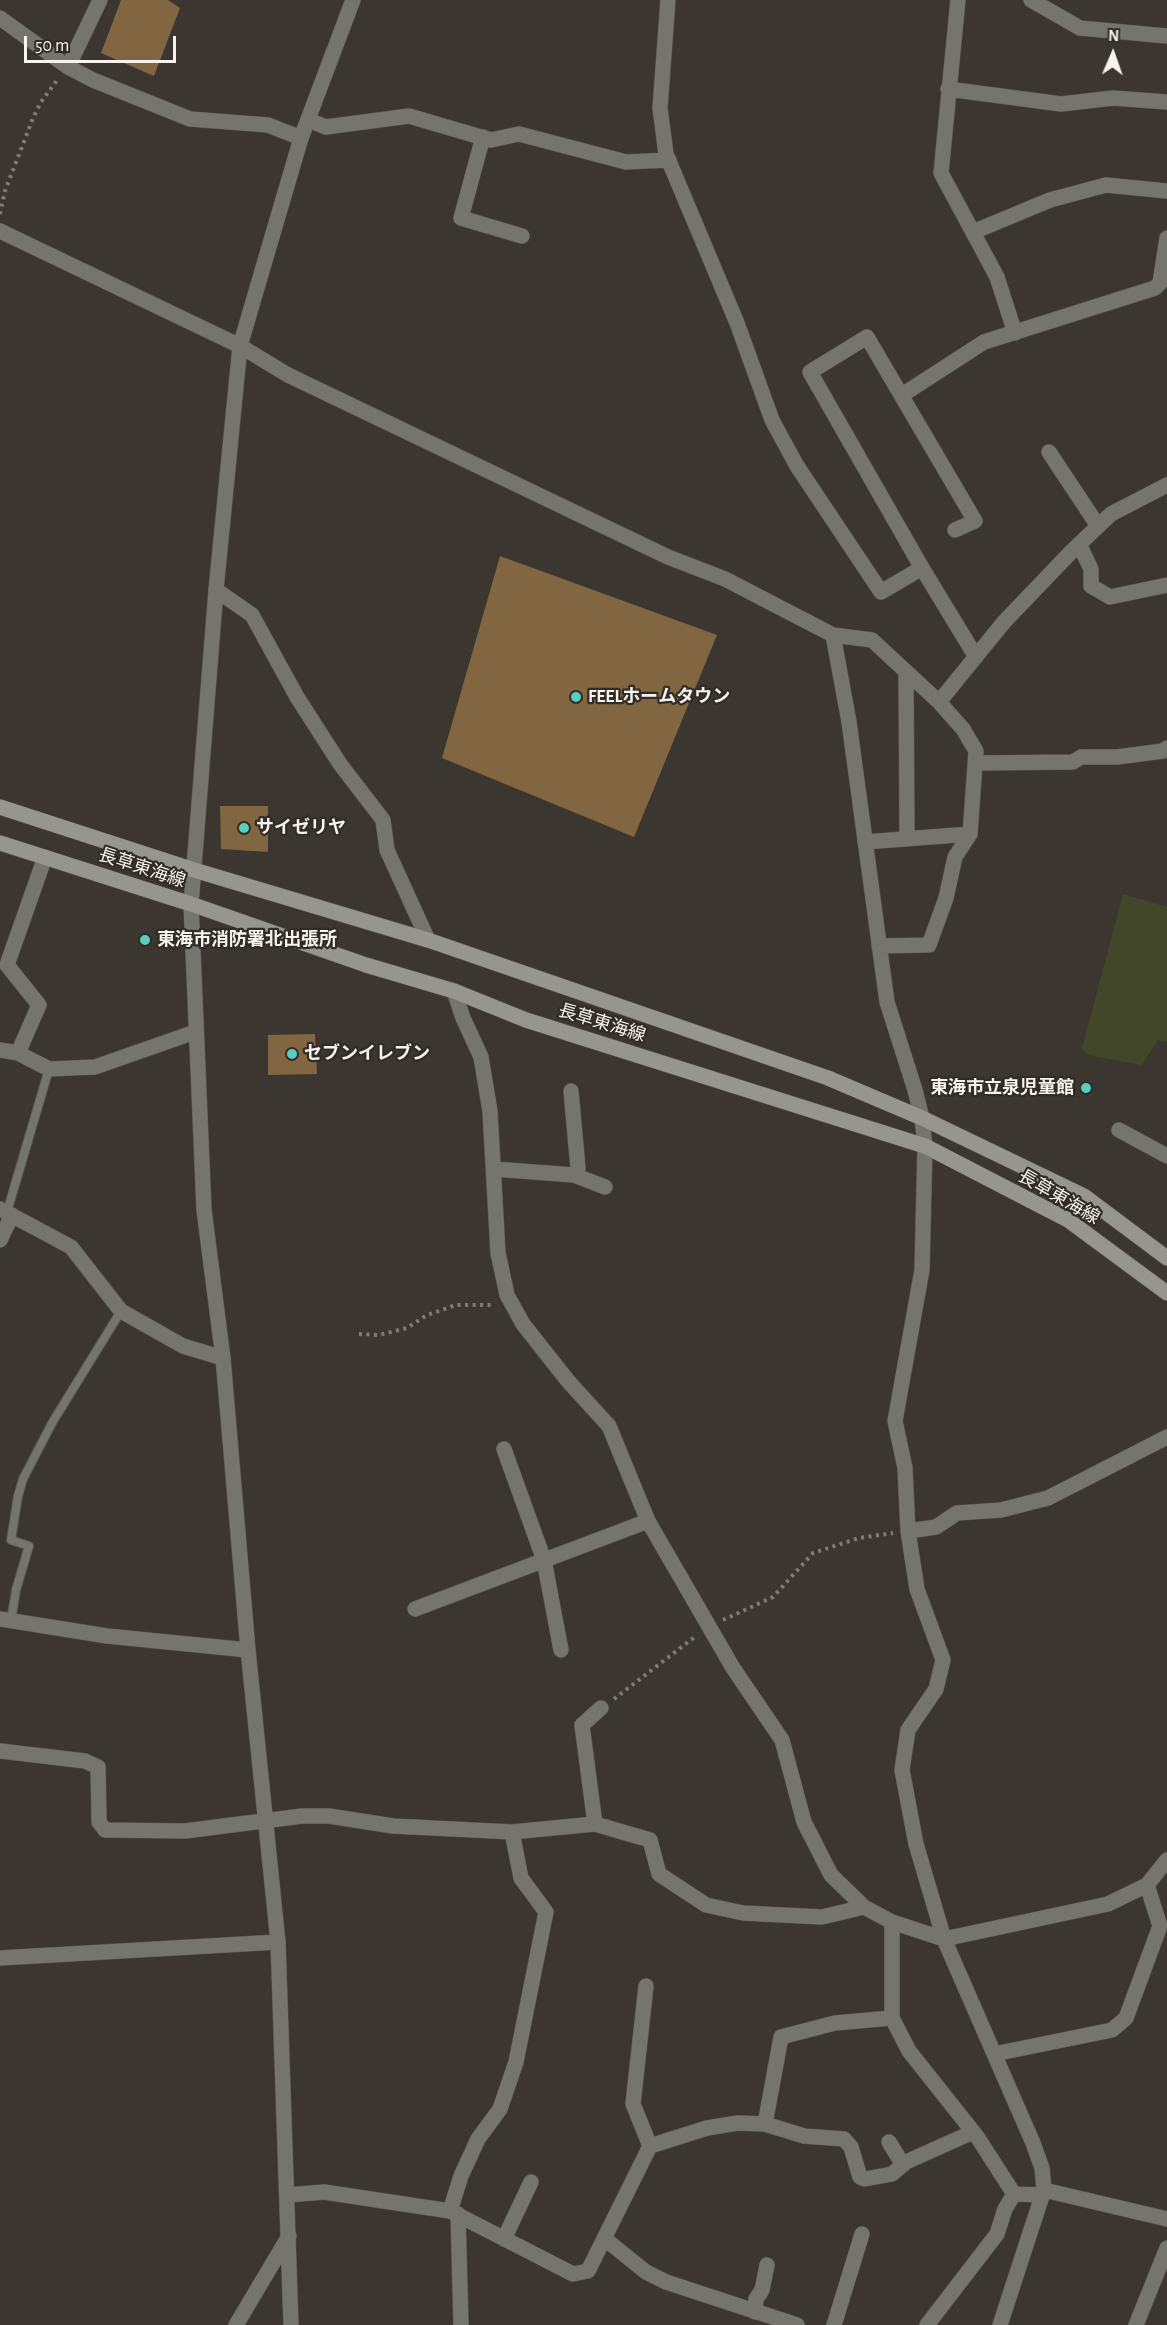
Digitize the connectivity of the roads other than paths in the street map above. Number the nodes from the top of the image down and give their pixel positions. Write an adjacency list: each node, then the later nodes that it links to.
1 (100, 0): 8 (street)
2 (353, 0): 11 (street)
3 (668, 0): 14 (street)
4 (958, 0): 9 (street)
5 (1031, 0): 7 (street)
6 (0, 18): 8 (street)
7 (1167, 36)
8 (68, 67): 13 (street)
9 (948, 90): 10 (street); 17 (street)
10 (1167, 102)
11 (308, 120): 12 (street); 13 (street)
12 (483, 137): 14 (street); 18 (street)
13 (301, 138): 21 (street)
14 (669, 160): 28 (street)
15 (1167, 191): 17 (street)
16 (0, 231): 21 (street)
17 (973, 232): 20 (street)
18 (522, 236)
19 (1167, 238): 20 (street)
20 (1015, 333): 22 (street)
21 (240, 346): 30 (street); 31 (street)
22 (902, 395): 26 (street); 28 (street)
23 (1048, 452): 25 (street)
24 (1167, 485): 25 (street)
25 (1098, 526): 27 (street)
26 (956, 530)
27 (1079, 544): 29 (street); 32 (street)
28 (922, 568): 32 (street)
29 (1167, 585)
30 (216, 590): 43 (street); 45 (street)
31 (833, 635): 33 (street); 40 (street)
32 (976, 657): 34 (street)
33 (906, 672): 34 (street); 39 (street)
34 (939, 702): 36 (street)
35 (1167, 748): 36 (street)
36 (975, 763): 38 (street)
37 (0, 807): 43 (main road, 長草東海線)
38 (970, 834): 39 (street); 46 (street)
39 (907, 839): 40 (street)
40 (865, 842): 46 (street)
41 (0, 843): 42 (main road, 長草東海線)
42 (45, 857): 44 (main road, 長草東海線); 50 (street)
43 (194, 870): 44 (street); 45 (main road, 長草東海線)
44 (191, 904): 47 (main road, 長草東海線); 48 (street)
45 (428, 940): 53 (main road, 長草東海線)
46 (879, 946): 53 (street)
47 (454, 991): 55 (main road, 長草東海線); 57 (street)
48 (195, 1032): 51 (street); 65 (street)
49 (0, 1050): 50 (street)
50 (18, 1053): 51 (street)
51 (50, 1069): 60 (lane)
52 (571, 1091): 58 (street)
53 (922, 1118): 55 (street); 62 (main road, 長草東海線)
54 (1119, 1130): 56 (street)
55 (925, 1146): 63 (main road, 長草東海線); 69 (street)
56 (1167, 1156)
57 (494, 1169): 58 (street); 68 (street)
58 (574, 1175): 59 (street)
59 (605, 1187)
60 (6, 1212): 61 (street); 64 (street)
61 (0, 1240)
62 (1167, 1258)
63 (1167, 1293)
64 (121, 1311): 65 (street); 72 (lane)
65 (223, 1358): 73 (street)
66 (1167, 1437): 69 (street)
67 (504, 1449): 70 (street)
68 (648, 1521): 70 (street); 82 (street)
69 (908, 1531): 84 (street)
70 (544, 1560): 71 (street); 74 (street)
71 (415, 1609)
72 (5, 1620): 73 (street)
73 (248, 1650): 77 (street)
74 (561, 1650)
75 (602, 1708): 78 (street)
76 (0, 1751): 77 (street)
77 (266, 1822): 79 (street); 85 (street)
78 (596, 1824): 79 (street); 82 (street)
79 (512, 1832): 99 (street)
80 (1167, 1860): 81 (street)
81 (1147, 1885): 84 (street); 89 (street)
82 (864, 1907): 83 (street)
83 (892, 1922): 84 (street); 88 (street)
84 (944, 1939): 89 (street)
85 (279, 1942): 86 (street); 98 (street)
86 (0, 1958)
87 (646, 1986): 93 (street)
88 (892, 2018): 90 (street); 91 (street)
89 (994, 2055): 96 (street)
90 (765, 2124): 93 (street); 94 (street)
91 (973, 2132): 94 (street); 97 (street)
92 (889, 2142): 94 (street)
93 (650, 2146): 104 (street)
94 (903, 2165)
95 (531, 2182): 103 (street)
96 (1044, 2192): 97 (street); 100 (street); 114 (street)
97 (1014, 2193): 113 (street)
98 (288, 2195): 99 (street); 102 (street)
99 (454, 2213): 103 (street); 110 (street)
100 (1167, 2219)
101 (862, 2234): 112 (street)
102 (289, 2236): 108 (street); 109 (street)
103 (504, 2239): 104 (street)
104 (605, 2239): 107 (street)
105 (1167, 2248): 115 (street)
106 (767, 2265): 107 (street)
107 (755, 2312): 111 (street)
108 (236, 2325)
109 (291, 2325)
110 (460, 2325)
111 (796, 2325)
112 (834, 2325)
113 (927, 2325)
114 (999, 2325)
115 (1136, 2325)

